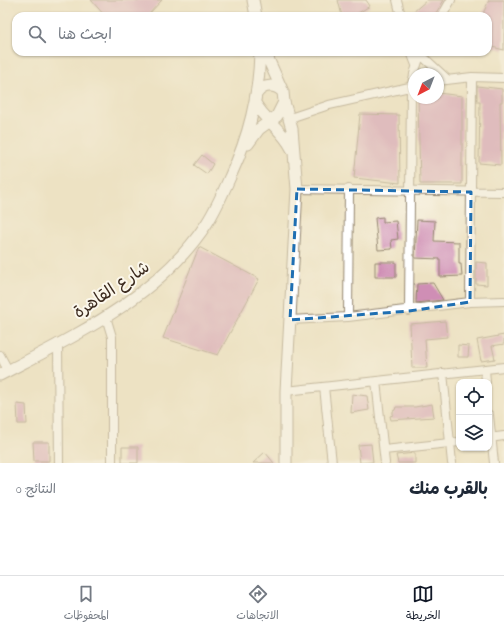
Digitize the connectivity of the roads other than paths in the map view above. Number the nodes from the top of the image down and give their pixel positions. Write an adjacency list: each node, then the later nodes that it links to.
1 (254, 0): 4 (main road)
2 (397, 0): 5 (street)
3 (451, 0): 6 (street)
4 (256, 12)
5 (400, 12)
6 (444, 12)
7 (260, 56): 20 (main road, شارع القاهرة)
8 (267, 56): 19 (main road)
9 (413, 56): 12 (street)
10 (420, 56): 12 (street)
11 (424, 56): 16 (street)
12 (416, 65): 13 (street)
13 (415, 68)
14 (472, 77): 15 (street); 16 (street); 29 (street)
15 (504, 78)
16 (447, 79): 17 (street)
17 (444, 80)
18 (408, 87): 22 (street)
19 (284, 97): 20 (main road); 22 (main road); 23 (main road, شارع القاهرة)
20 (256, 98): 23 (main road); 25 (main road, شارع القاهرة)
21 (412, 104): 28 (street)
22 (290, 118): 24 (main road)
23 (270, 121): 24 (main road); 25 (main road, شارع القاهرة)
24 (294, 155): 26 (main road)
25 (237, 162): 34 (main road, شارع القاهرة)
26 (297, 189): 27 (street); 36 (main road)
27 (349, 189): 28 (street); 35 (street)
28 (410, 191): 29 (street); 33 (street)
29 (471, 192): 30 (street); 32 (street)
30 (504, 192)
31 (504, 301): 32 (street)
32 (470, 302): 33 (street)
33 (409, 311): 35 (street)
34 (106, 317): 37 (main road, شارع القاهرة); 54 (street)
35 (348, 317): 36 (street)
36 (290, 320): 46 (main road)
37 (58, 343): 41 (main road, شارع القاهرة); 53 (street)
38 (0, 355): 41 (street)
39 (504, 367): 40 (street)
40 (484, 369): 42 (street); 43 (street)
41 (4, 372)
42 (443, 373): 44 (street); 50 (street)
43 (486, 379)
44 (376, 381): 45 (street); 51 (street)
45 (324, 387): 46 (street); 56 (street)
46 (286, 392): 55 (main road)
47 (504, 436): 48 (street)
48 (492, 438)
49 (456, 442): 50 (street)
50 (450, 443): 51 (street); 58 (street)
51 (384, 450): 57 (street)
52 (492, 450): 59 (street)
53 (59, 463)
54 (112, 463)
55 (286, 463)
56 (332, 463)
57 (385, 463)
58 (452, 463)
59 (494, 463)

